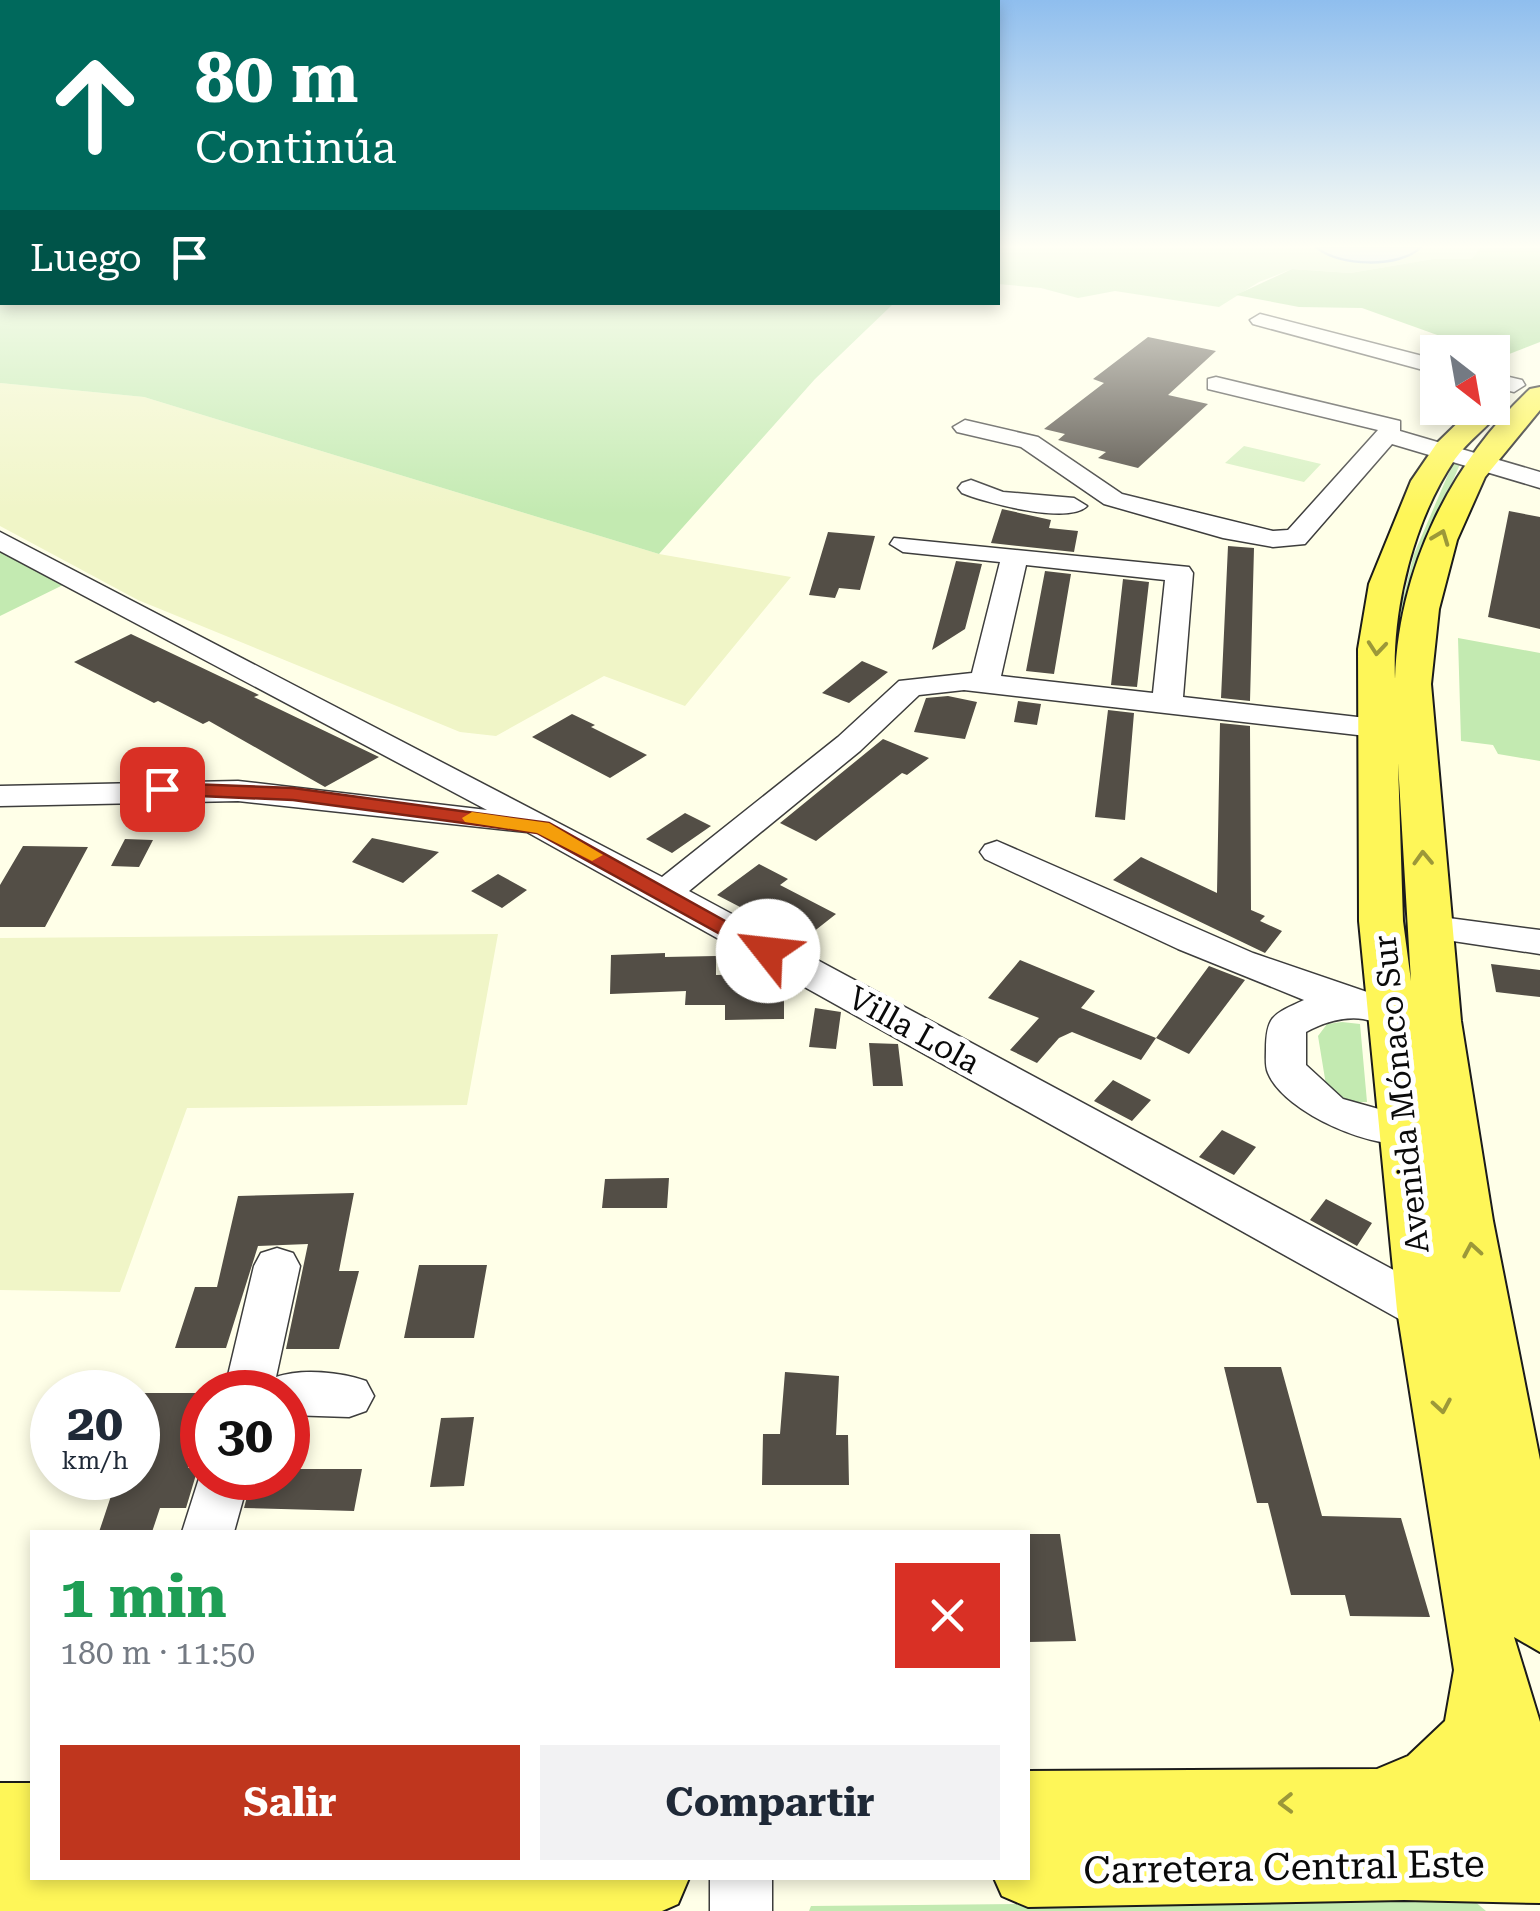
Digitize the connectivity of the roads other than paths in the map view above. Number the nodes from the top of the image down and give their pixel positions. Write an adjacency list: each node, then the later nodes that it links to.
1 (1321, 336): 2 (street)
2 (1420, 362)
3 (1540, 367): 5 (main road, Avenida Mónaco Sur)
4 (1216, 384): 8 (street)
5 (1510, 390)
6 (1482, 425): 9 (main road, Avenida Mónaco Sur)
7 (965, 427): 8 (street)
8 (1386, 435): 9 (street)
9 (1462, 453): 10 (street); 19 (main road, Avenida Mónaco Sur, one-way to 19); 25 (main road, Avenida Mónaco Sur, one-way to 9)
10 (1540, 480)
11 (971, 488): 13 (street)
12 (1074, 506): 13 (street)
13 (990, 526): 15 (street); 16 (street)
14 (0, 540): 21 (street, Villa Lola)
15 (903, 544)
16 (1015, 556): 17 (street); 18 (street)
17 (984, 684): 18 (street); 23 (street)
18 (1167, 704): 19 (street)
19 (1375, 728): 24 (main road, Avenida Mónaco Sur)
20 (0, 796): 21 (street)
21 (542, 827): 23 (street, Villa Lola)
22 (997, 852): 27 (street)
23 (663, 894): 30 (street, Villa Lola)
24 (1381, 921): 25 (main road); 27 (main road, Avenida Mónaco Sur)
25 (1426, 927): 26 (street); 27 (main road, Avenida Mónaco Sur)
26 (1540, 942)
27 (1396, 1014): 28 (main road, Avenida Mónaco Sur); 28 (street); 31 (main road, Avenida Mónaco Sur, one-way to 27)
28 (1403, 1131): 30 (main road, Avenida Mónaco Sur)
29 (277, 1266): 32 (street)
30 (1425, 1310): 31 (main road); 38 (main road, Avenida Mónaco Sur, one-way to 38)
31 (1489, 1346): 37 (main road, Avenida Mónaco Sur)
32 (253, 1370)
33 (310, 1395): 34 (street)
34 (349, 1396)
35 (217, 1500): 36 (street)
36 (209, 1530)
37 (1540, 1620)
38 (1486, 1665): 39 (main road, Avenida Mónaco Sur); 40 (main road)
39 (1540, 1796)
40 (1384, 1802): 41 (main road, Carretera Central Este); 42 (main road, Carretera Central Este, one-way to 42)
41 (1540, 1804)
42 (1030, 1806)
43 (30, 1819): 44 (main road)
44 (0, 1820)
45 (1540, 1866): 46 (main road, Carretera Central Este)
46 (1030, 1870)
47 (326, 1880): 50 (main road)
48 (741, 1880): 51 (street)
49 (0, 1885): 50 (main road)
50 (124, 1890)
51 (742, 1911)

